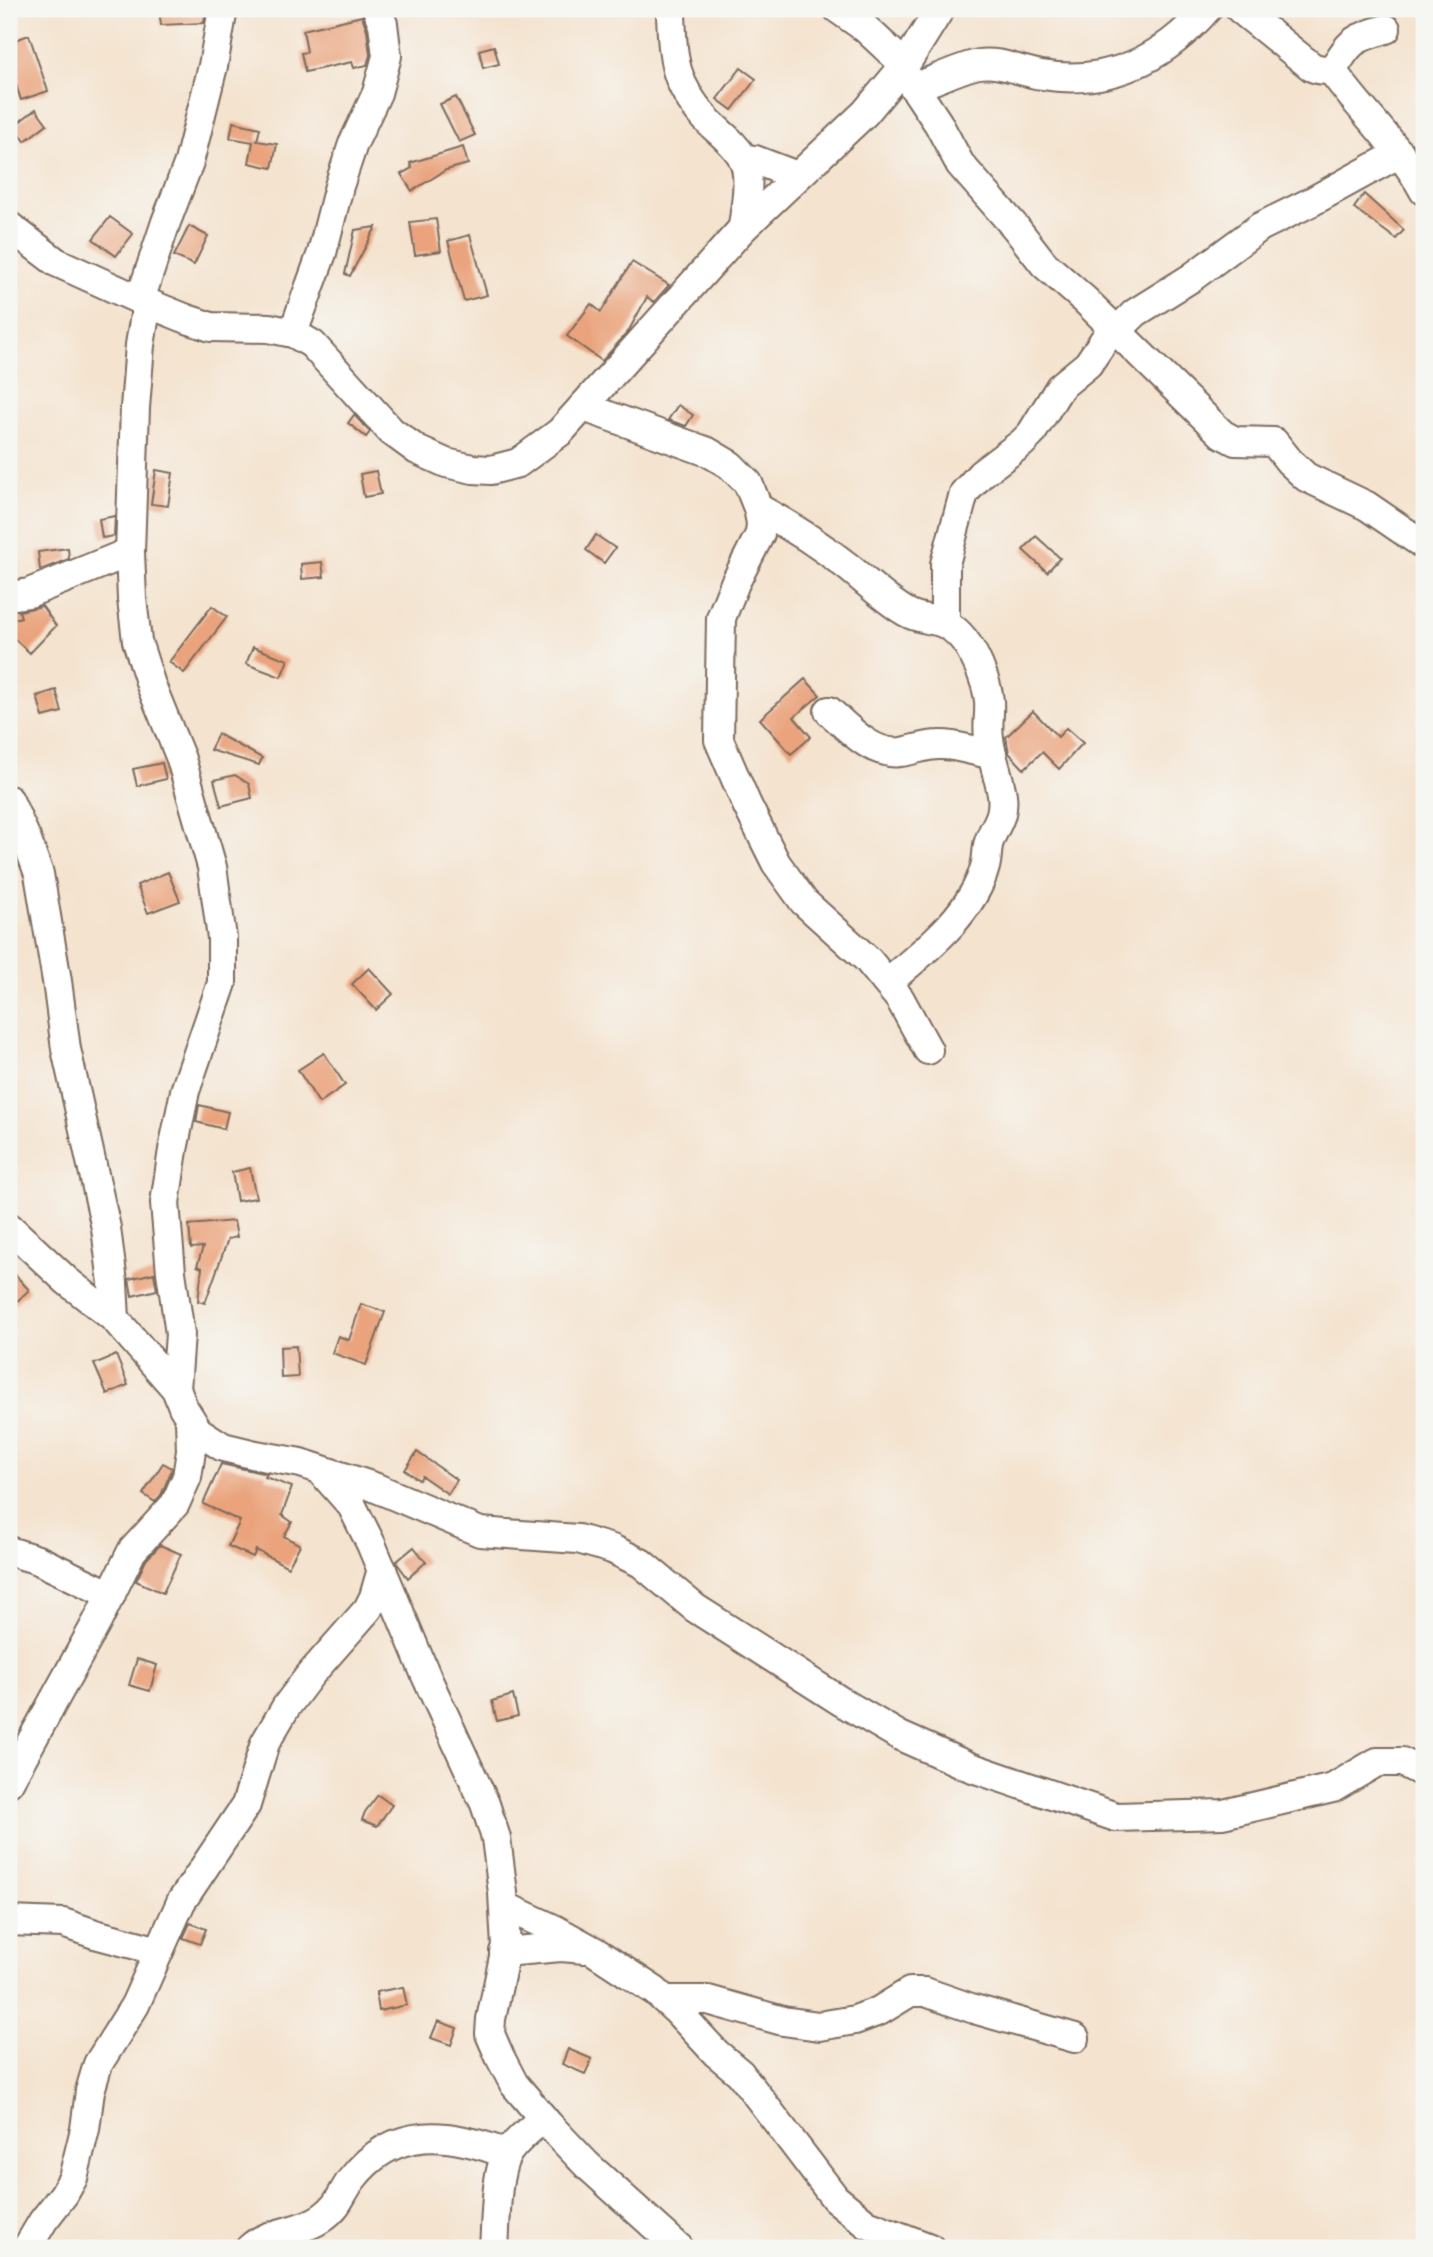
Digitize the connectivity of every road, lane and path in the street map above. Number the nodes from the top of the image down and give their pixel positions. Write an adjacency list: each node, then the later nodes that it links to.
1 (223, 9): 17 (street)
2 (377, 9): 19 (street)
3 (673, 9): 12 (street)
4 (838, 9): 10 (street)
5 (940, 9): 10 (street)
6 (1207, 9): 10 (street)
7 (1240, 9): 9 (street)
8 (1386, 29): 9 (street)
9 (1331, 69): 11 (street)
10 (907, 74): 13 (street); 18 (street)
11 (1400, 153): 14 (street); 18 (street)
12 (743, 159): 13 (street); 16 (street)
13 (797, 176): 16 (street)
14 (1424, 191)
15 (9, 226): 17 (street)
16 (743, 228): 20 (street)
17 (143, 302): 19 (street); 23 (street)
18 (1115, 329): 22 (street); 25 (street)
19 (293, 333): 20 (street)
20 (584, 407): 21 (street)
21 (758, 508): 25 (street); 29 (street)
22 (1424, 545)
23 (130, 552): 24 (street); 33 (street)
24 (9, 596)
25 (945, 622): 27 (street)
26 (829, 711): 27 (street)
27 (992, 754): 29 (street)
28 (9, 800): 32 (street)
29 (887, 983): 30 (street)
30 (928, 1050)
31 (9, 1227): 32 (street)
32 (115, 1320): 33 (street)
33 (176, 1389): 34 (street)
34 (190, 1419): 35 (street); 38 (street)
35 (319, 1469): 37 (street); 39 (street)
36 (9, 1551): 38 (street)
37 (382, 1569): 41 (street); 44 (street)
38 (111, 1595): 40 (street)
39 (1424, 1773)
40 (9, 1782)
41 (504, 1906): 43 (street); 45 (street)
42 (9, 1920): 44 (street)
43 (592, 1950): 45 (street); 46 (street)
44 (159, 1951): 50 (street)
45 (505, 1952): 48 (street)
46 (665, 2000): 47 (street); 54 (street)
47 (1075, 2038)
48 (543, 2118): 49 (street); 53 (street)
49 (507, 2154): 51 (street); 52 (street)
50 (27, 2248)
51 (250, 2248)
52 (494, 2248)
53 (679, 2248)
54 (930, 2248)

